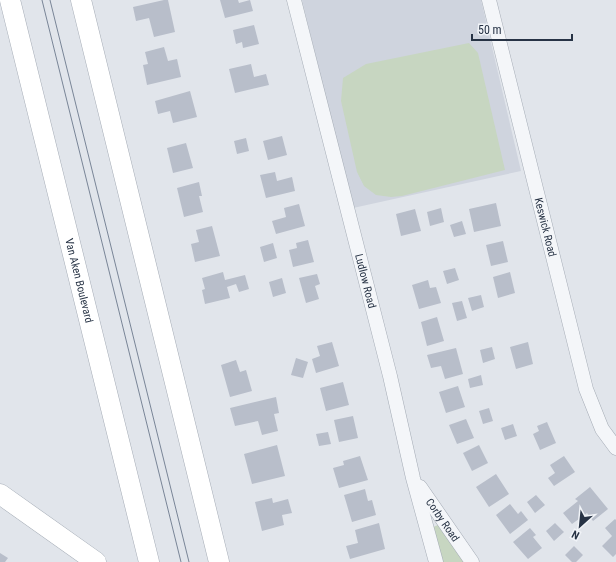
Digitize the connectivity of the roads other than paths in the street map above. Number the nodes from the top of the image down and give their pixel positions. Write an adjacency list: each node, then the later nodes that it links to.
1 (10, 0): 9 (main road, Van Aken Boulevard)
2 (81, 0): 10 (main road)
3 (294, 0): 6 (street, Ludlow Road)
4 (489, 0): 5 (street, Keswick Road)
5 (616, 448)
6 (413, 478): 11 (street, Ludlow Road); 12 (street, Corby Road)
7 (0, 494): 8 (main road)
8 (96, 562)
9 (149, 562)
10 (220, 562)
11 (436, 562)
12 (472, 562)

